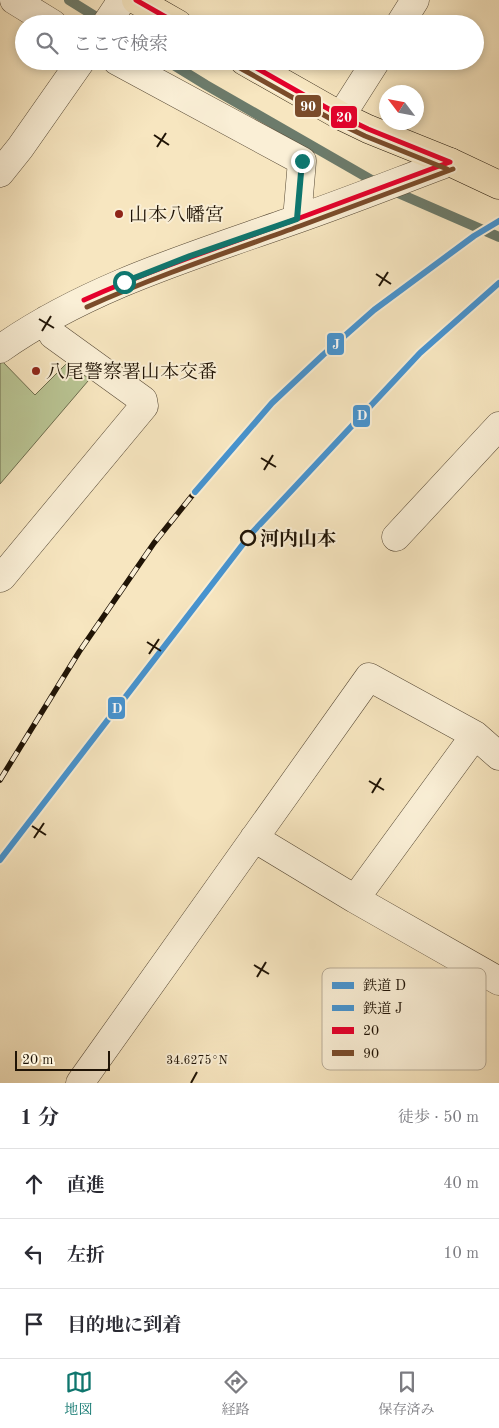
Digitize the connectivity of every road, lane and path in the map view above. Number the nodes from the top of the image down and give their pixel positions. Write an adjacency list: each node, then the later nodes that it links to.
1 (14, 0): 4 (street)
2 (415, 0): 6 (street)
3 (120, 8): 5 (main road)
4 (38, 15)
5 (145, 15)
6 (406, 15)
7 (75, 70): 13 (street)
8 (135, 70): 15 (street)
9 (260, 70): 11 (main road)
10 (370, 70): 11 (street)
11 (341, 116): 12 (main road)
12 (450, 162): 14 (main road); 15 (street)
13 (0, 173)
14 (499, 185)
15 (297, 219): 16 (street)
16 (46, 320): 17 (street); 20 (street)
17 (0, 349)
18 (499, 426): 19 (street)
19 (396, 537)
20 (0, 578)
21 (475, 735): 22 (street); 23 (street); 24 (street)
22 (499, 756)
23 (254, 838): 24 (street); 28 (street)
24 (355, 900): 25 (street)
25 (476, 968)
26 (486, 974): 27 (street)
27 (499, 981)
28 (80, 1083)

